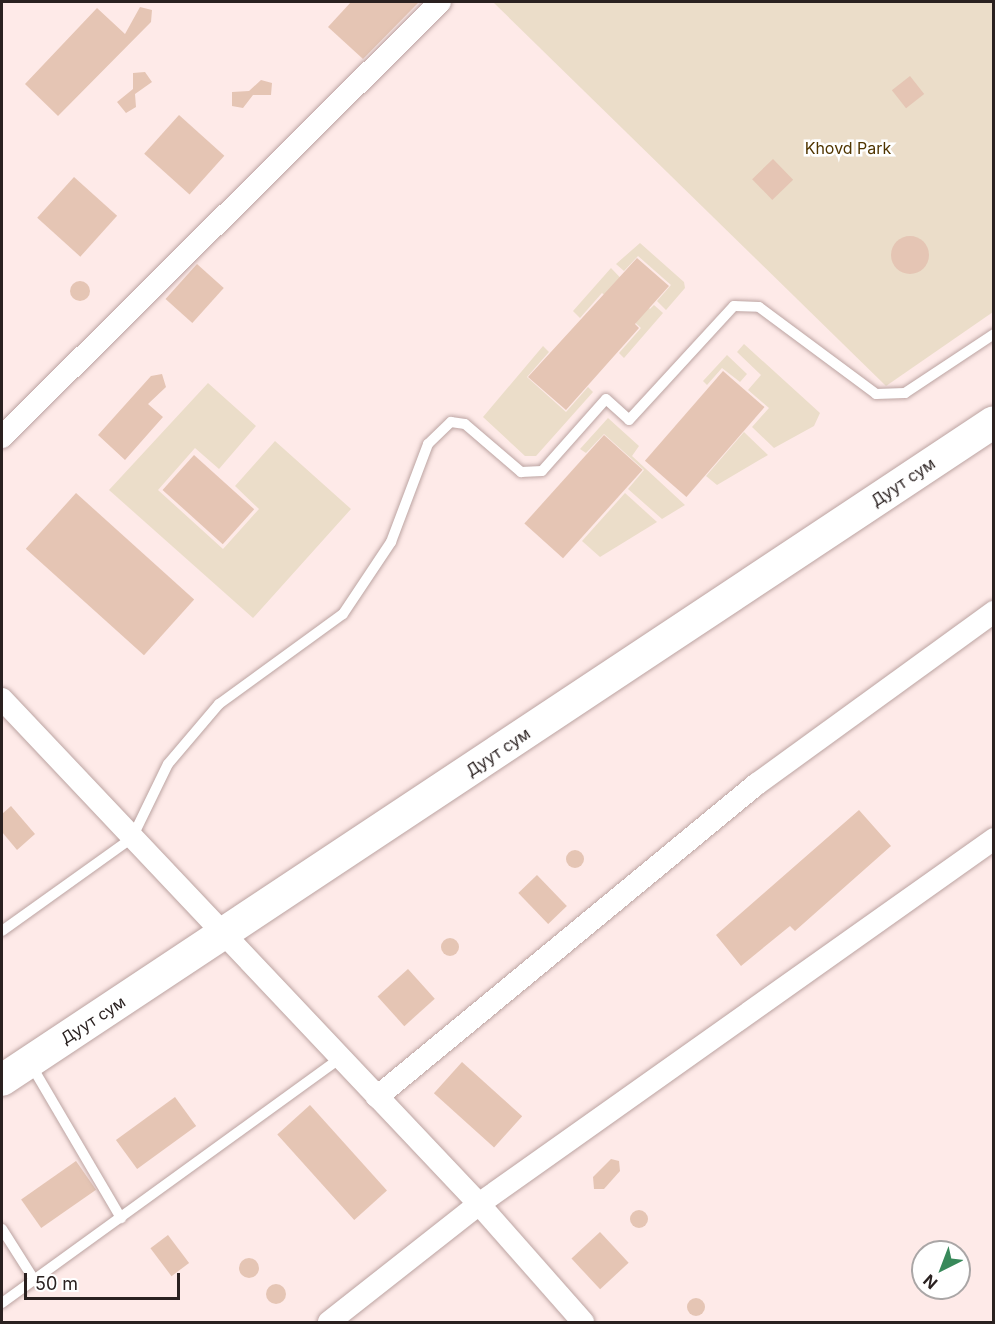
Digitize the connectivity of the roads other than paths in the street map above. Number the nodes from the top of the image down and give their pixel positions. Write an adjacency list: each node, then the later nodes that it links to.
1 (440, 2): 4 (street)
2 (993, 334): 7 (lane)
3 (993, 422): 10 (main road, Дуут сум)
4 (2, 437)
5 (993, 612): 14 (street)
6 (2, 699): 7 (street)
7 (132, 838): 9 (lane); 10 (street)
8 (993, 838): 15 (street)
9 (2, 932)
10 (224, 934): 11 (street); 12 (main road, Дуут сум)
11 (341, 1058): 14 (street); 16 (lane)
12 (29, 1062): 13 (main road, Дуут сум); 16 (lane)
13 (2, 1080)
14 (377, 1097): 15 (street)
15 (479, 1204): 20 (street); 21 (street)
16 (121, 1218): 18 (lane)
17 (2, 1229): 18 (lane)
18 (35, 1281): 19 (lane)
19 (2, 1303)
20 (329, 1323)
21 (583, 1323)

